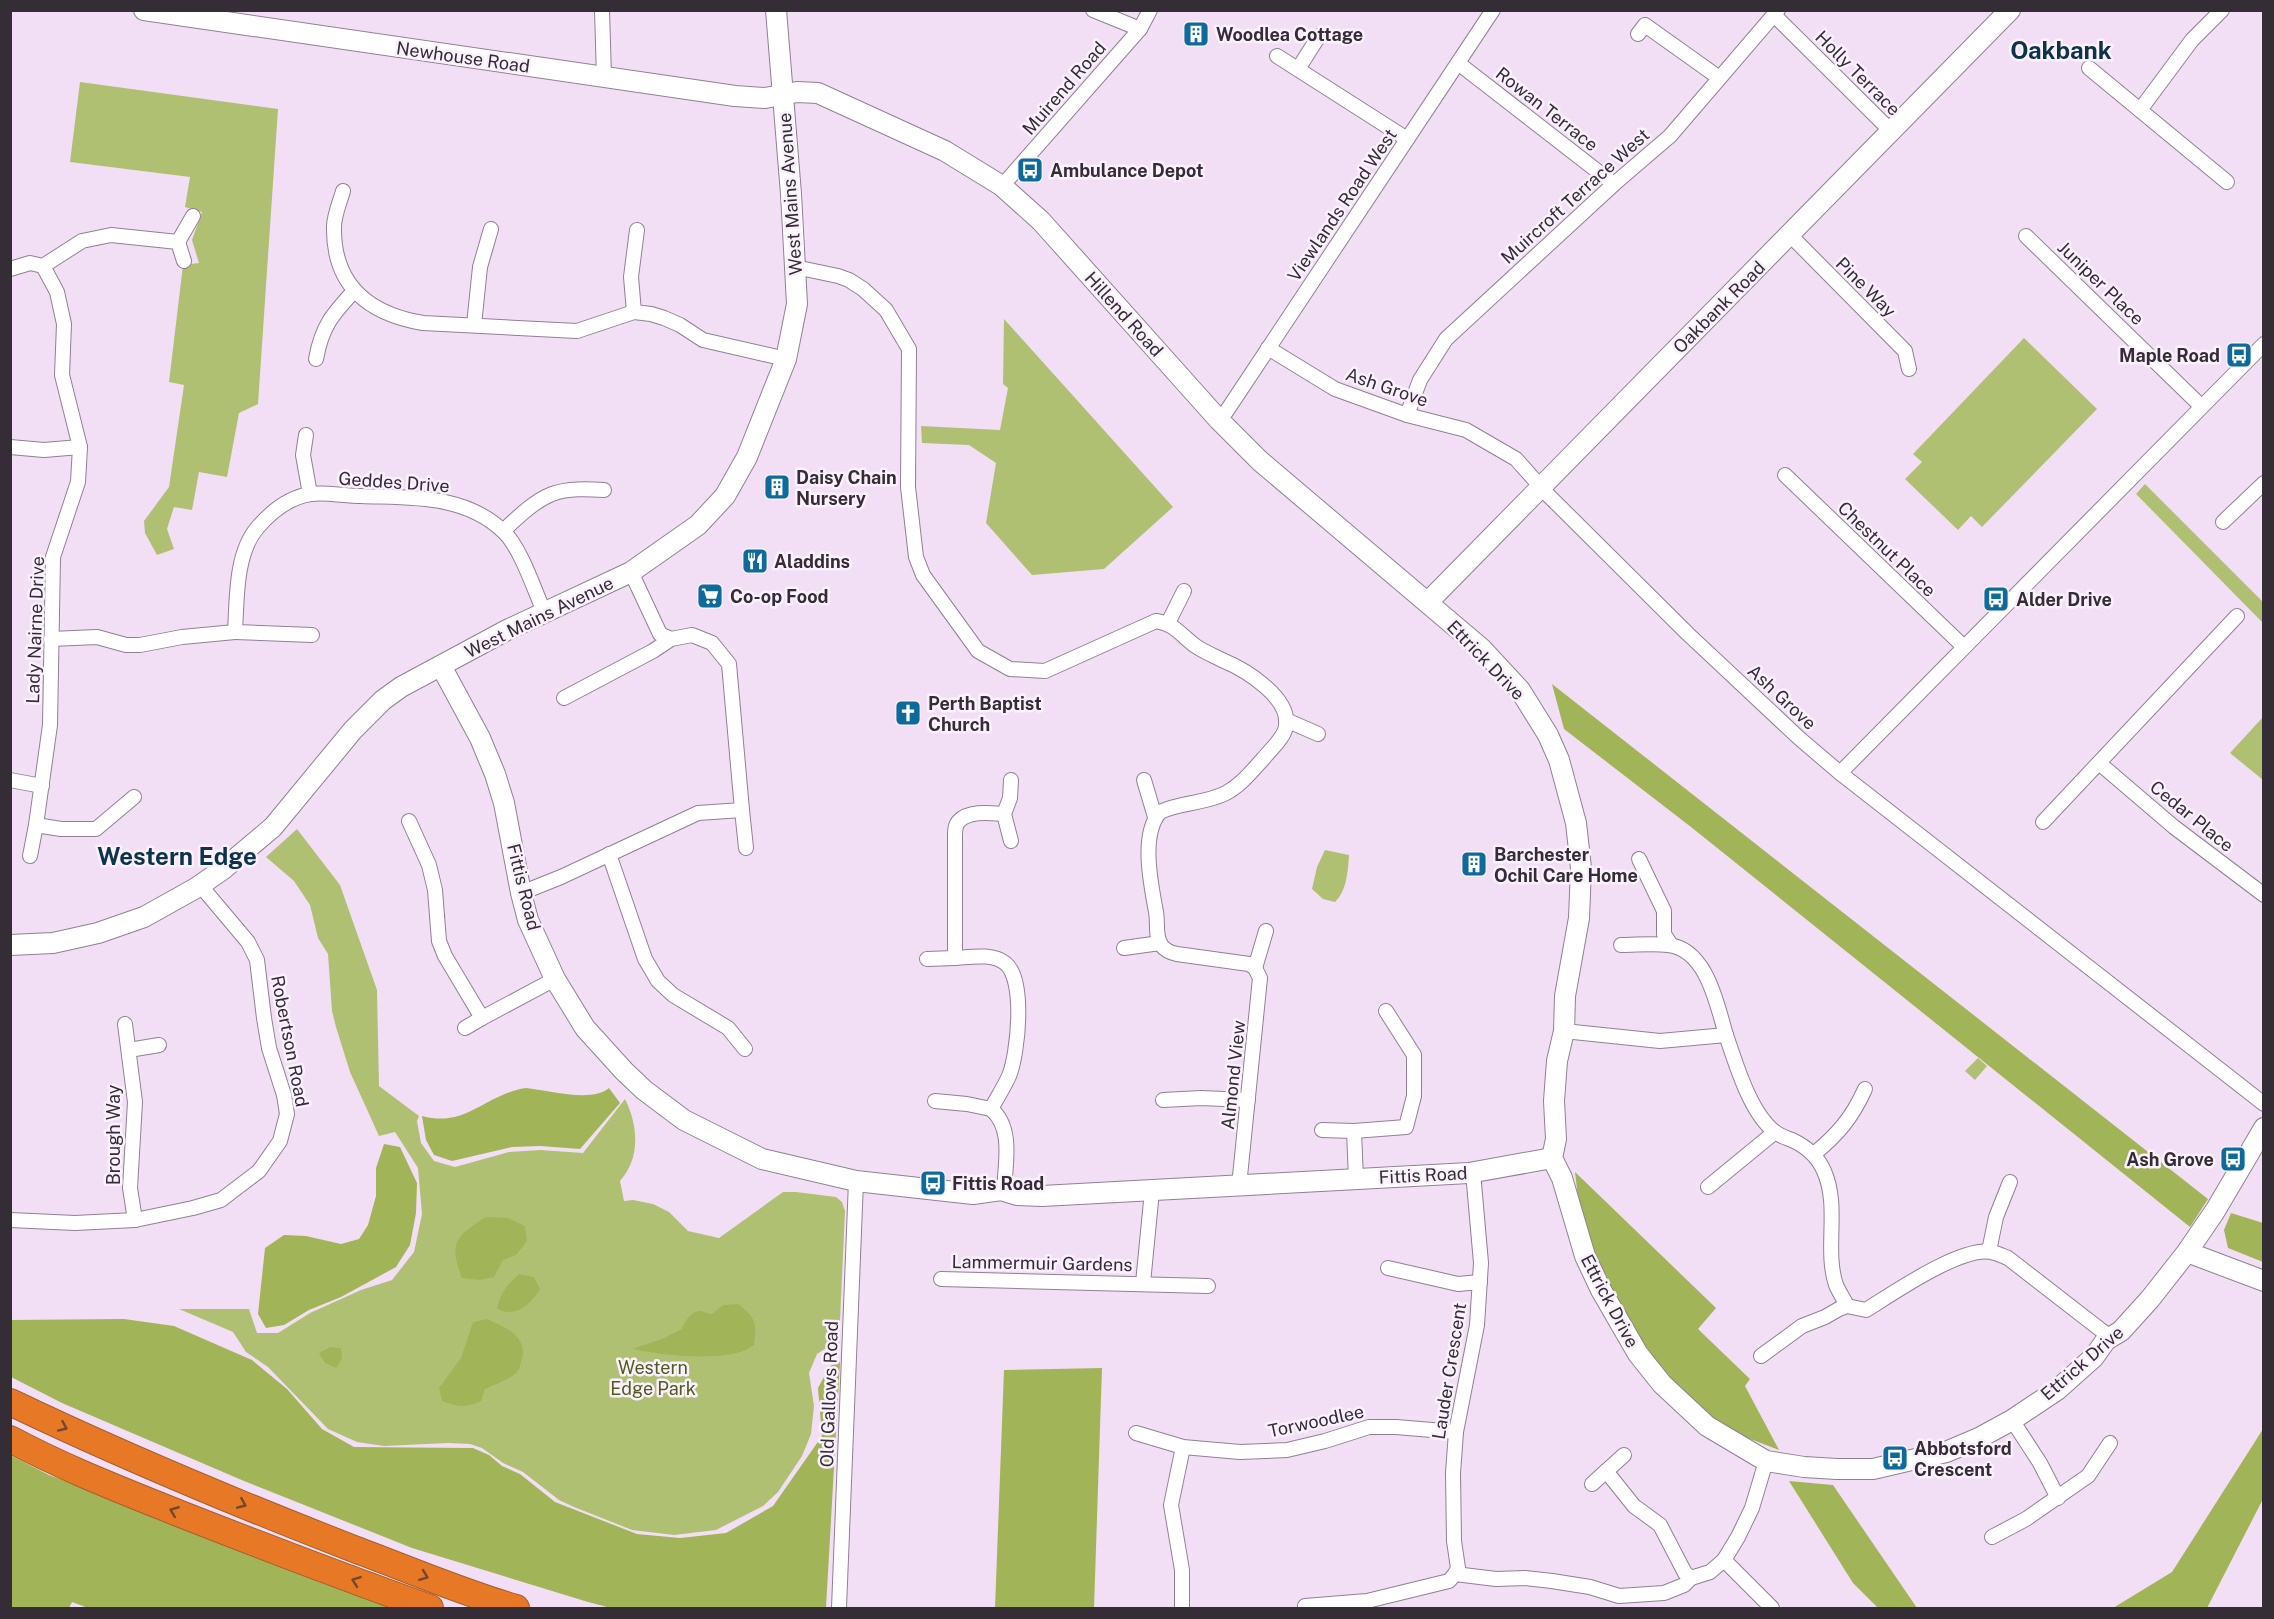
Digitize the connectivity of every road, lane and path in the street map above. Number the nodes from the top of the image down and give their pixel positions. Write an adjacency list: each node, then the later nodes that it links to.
1 (144, 10): 17 (street, Newhouse Road)
2 (602, 10): 17 (street)
3 (776, 10): 19 (street, West Mains Avenue)
4 (1093, 10): 11 (street)
5 (1150, 10): 11 (street, Muirend Road)
6 (1493, 10): 14 (street, Viewlands Road West)
7 (2010, 10): 21 (street, Oakbank Road)
8 (2222, 10): 20 (street)
9 (1776, 13): 18 (street, Muircroft Terrace West); 21 (street, Holly Terrace)
10 (1644, 25): 18 (street)
11 (1140, 29): 25 (street, Muirend Road)
12 (1318, 36): 16 (street)
13 (1277, 56): 16 (street)
14 (1458, 63): 22 (street, Viewlands Road West); 24 (street, Rowan Terrace)
15 (2089, 68): 20 (street)
16 (1298, 69): 22 (street)
17 (604, 77): 19 (street, Newhouse Road)
18 (1718, 77): 24 (street, Muircroft Terrace West)
19 (782, 94): 25 (street, Hillend Road); 35 (street, West Mains Avenue)
20 (2140, 110): 23 (street)
21 (1892, 132): 30 (street, Oakbank Road)
22 (1407, 139): 41 (street, Viewlands Road West)
23 (2228, 182)
24 (1614, 183): 46 (street, Muircroft Terrace West)
25 (1002, 186): 47 (street, Hillend Road)
26 (343, 190): 37 (street)
27 (193, 216): 32 (street)
28 (491, 229): 39 (street)
29 (637, 230): 38 (street)
30 (1790, 235): 44 (street, Pine Way); 53 (street, Oakbank Road)
31 (2026, 236): 45 (street, Juniper Place)
32 (178, 242): 33 (street); 34 (street)
33 (184, 261)
34 (43, 266): 36 (street); 50 (street, Lady Nairne Drive)
35 (795, 267): 43 (street, West Mains Avenue); 63 (street)
36 (10, 269)
37 (354, 291): 39 (street); 42 (street)
38 (633, 312): 39 (street); 43 (street)
39 (474, 325)
40 (2264, 344): 45 (street)
41 (1268, 348): 46 (street, Ash Grove); 47 (street, Viewlands Road West)
42 (316, 359)
43 (786, 359): 58 (street, West Mains Avenue)
44 (1909, 369)
45 (2201, 406): 68 (street)
46 (1407, 415): 53 (street, Ash Grove)
47 (1219, 420): 60 (street, Hillend Road)
48 (306, 435): 55 (street)
49 (10, 447): 50 (street)
50 (80, 447): 66 (street, Lady Nairne Drive)
51 (1785, 475): 68 (street, Chestnut Place)
52 (2264, 483): 56 (street)
53 (1541, 487): 60 (street, Oakbank Road); 74 (street, Ash Grove)
54 (604, 490): 57 (street)
55 (310, 494): 57 (street, Geddes Drive); 64 (street, Geddes Drive)
56 (2223, 522)
57 (503, 531): 61 (street, Geddes Drive)
58 (631, 572): 61 (street, West Mains Avenue); 67 (street)
59 (1184, 591): 63 (street)
60 (1428, 602): 108 (street, Ettrick Drive)
61 (544, 612): 69 (street, West Mains Avenue)
62 (2237, 616): 73 (street)
63 (1168, 623): 71 (street)
64 (235, 632): 65 (street); 66 (street)
65 (312, 635)
66 (51, 639): 78 (street, Lady Nairne Drive)
67 (671, 639): 70 (street); 80 (street)
68 (1964, 647): 74 (street)
69 (441, 666): 91 (street, West Mains Avenue); 92 (street, Fittis Road)
70 (564, 698)
71 (1286, 720): 72 (street); 82 (street)
72 (1318, 734)
73 (2099, 763): 84 (street); 93 (street, Cedar Place)
74 (1840, 773): 117 (street, Ash Grove)
75 (10, 780): 78 (street)
76 (1011, 780): 81 (street)
77 (1144, 780): 82 (street)
78 (42, 786): 85 (street, Lady Nairne Drive)
79 (134, 797): 85 (street)
80 (742, 810): 87 (street); 88 (street)
81 (1004, 814): 86 (street); 100 (street)
82 (1155, 817): 95 (street)
83 (409, 821): 105 (street)
84 (2043, 822)
85 (36, 825): 89 (street, Lady Nairne Drive)
86 (1011, 841)
87 (746, 848)
88 (609, 854): 92 (street); 111 (street)
89 (30, 856)
90 (1639, 859): 98 (street)
91 (200, 885): 96 (street, West Mains Avenue); 134 (street, Robertson Road)
92 (521, 893): 103 (street, Fittis Road)
93 (2264, 896)
94 (1266, 931): 102 (street, Almond View)
95 (1160, 944): 99 (street); 102 (street)
96 (10, 945)
97 (1621, 945): 98 (street)
98 (1671, 945): 109 (street)
99 (1124, 948)
100 (955, 957): 101 (street); 118 (street)
101 (927, 959)
102 (1255, 969): 115 (street, Almond View)
103 (555, 979): 105 (street); 127 (street, Fittis Road)
104 (1386, 1011): 121 (street)
105 (482, 1018): 107 (street)
106 (125, 1024): 112 (street, Brough Way)
107 (465, 1028)
108 (1564, 1031): 109 (street); 124 (street, Ettrick Drive)
109 (1726, 1035): 122 (street)
110 (159, 1046): 112 (street)
111 (745, 1049)
112 (129, 1050): 134 (street, Brough Way)
113 (1865, 1089): 123 (street)
114 (1163, 1100): 115 (street)
115 (1248, 1100): 129 (street, Almond View)
116 (935, 1101): 118 (street)
117 (2264, 1104)
118 (991, 1109): 131 (street)
119 (2264, 1128): 136 (street, Ettrick Drive)
120 (1322, 1130): 121 (street)
121 (1354, 1131): 126 (street)
122 (1775, 1132): 123 (street); 130 (street)
123 (1814, 1154): 143 (street)
124 (1552, 1158): 125 (street, Fittis Road); 154 (street, Ettrick Drive)
125 (1473, 1172): 126 (street, Fittis Road); 140 (street, Lauder Crescent)
126 (1356, 1179): 129 (street, Fittis Road)
127 (856, 1181): 131 (street, Fittis Road); 167 (street, Old Gallows Road)
128 (2010, 1182): 135 (street)
129 (1239, 1186): 132 (street, Fittis Road)
130 (1708, 1187)
131 (1004, 1191): 132 (street, Fittis Road)
132 (1152, 1191): 141 (street, Lammermuir Gardens)
133 (10, 1220): 134 (street, Robertson Road)
134 (135, 1220)
135 (1989, 1251): 143 (street); 144 (street)
136 (2187, 1252): 139 (street); 144 (street, Ettrick Drive)
137 (1388, 1268): 140 (street)
138 (941, 1279): 141 (street, Lammermuir Gardens)
139 (2264, 1281)
140 (1480, 1282): 148 (street, Lauder Crescent)
141 (1143, 1283): 142 (street, Lammermuir Gardens)
142 (1208, 1286)
143 (1847, 1306): 145 (street)
144 (2110, 1337): 147 (street, Ettrick Drive)
145 (1761, 1356)
146 (10, 1402): 166 (highway, one-way to 166)
147 (2012, 1420): 154 (street, Ettrick Drive); 157 (street)
148 (1456, 1431): 152 (street, Torwoodlee); 160 (street, Lauder Crescent)
149 (1136, 1433): 152 (street, Torwoodlee)
150 (10, 1439): 165 (highway, one-way to 150)
151 (2110, 1443): 157 (street)
152 (1183, 1448): 168 (street)
153 (1624, 1455): 155 (street)
154 (1766, 1461): 159 (street)
155 (1606, 1471): 156 (street); 161 (street)
156 (1592, 1484)
157 (2058, 1498): 158 (street)
158 (1992, 1537)
159 (1724, 1560): 161 (street); 170 (street)
160 (1455, 1574): 162 (street); 163 (street)
161 (1690, 1578): 163 (street)
162 (1398, 1593): 164 (street); 169 (street)
163 (1619, 1602)
164 (1305, 1606)
165 (430, 1608)
166 (516, 1608)
167 (839, 1608)
168 (1182, 1608)
169 (1400, 1608)
170 (1772, 1608)

